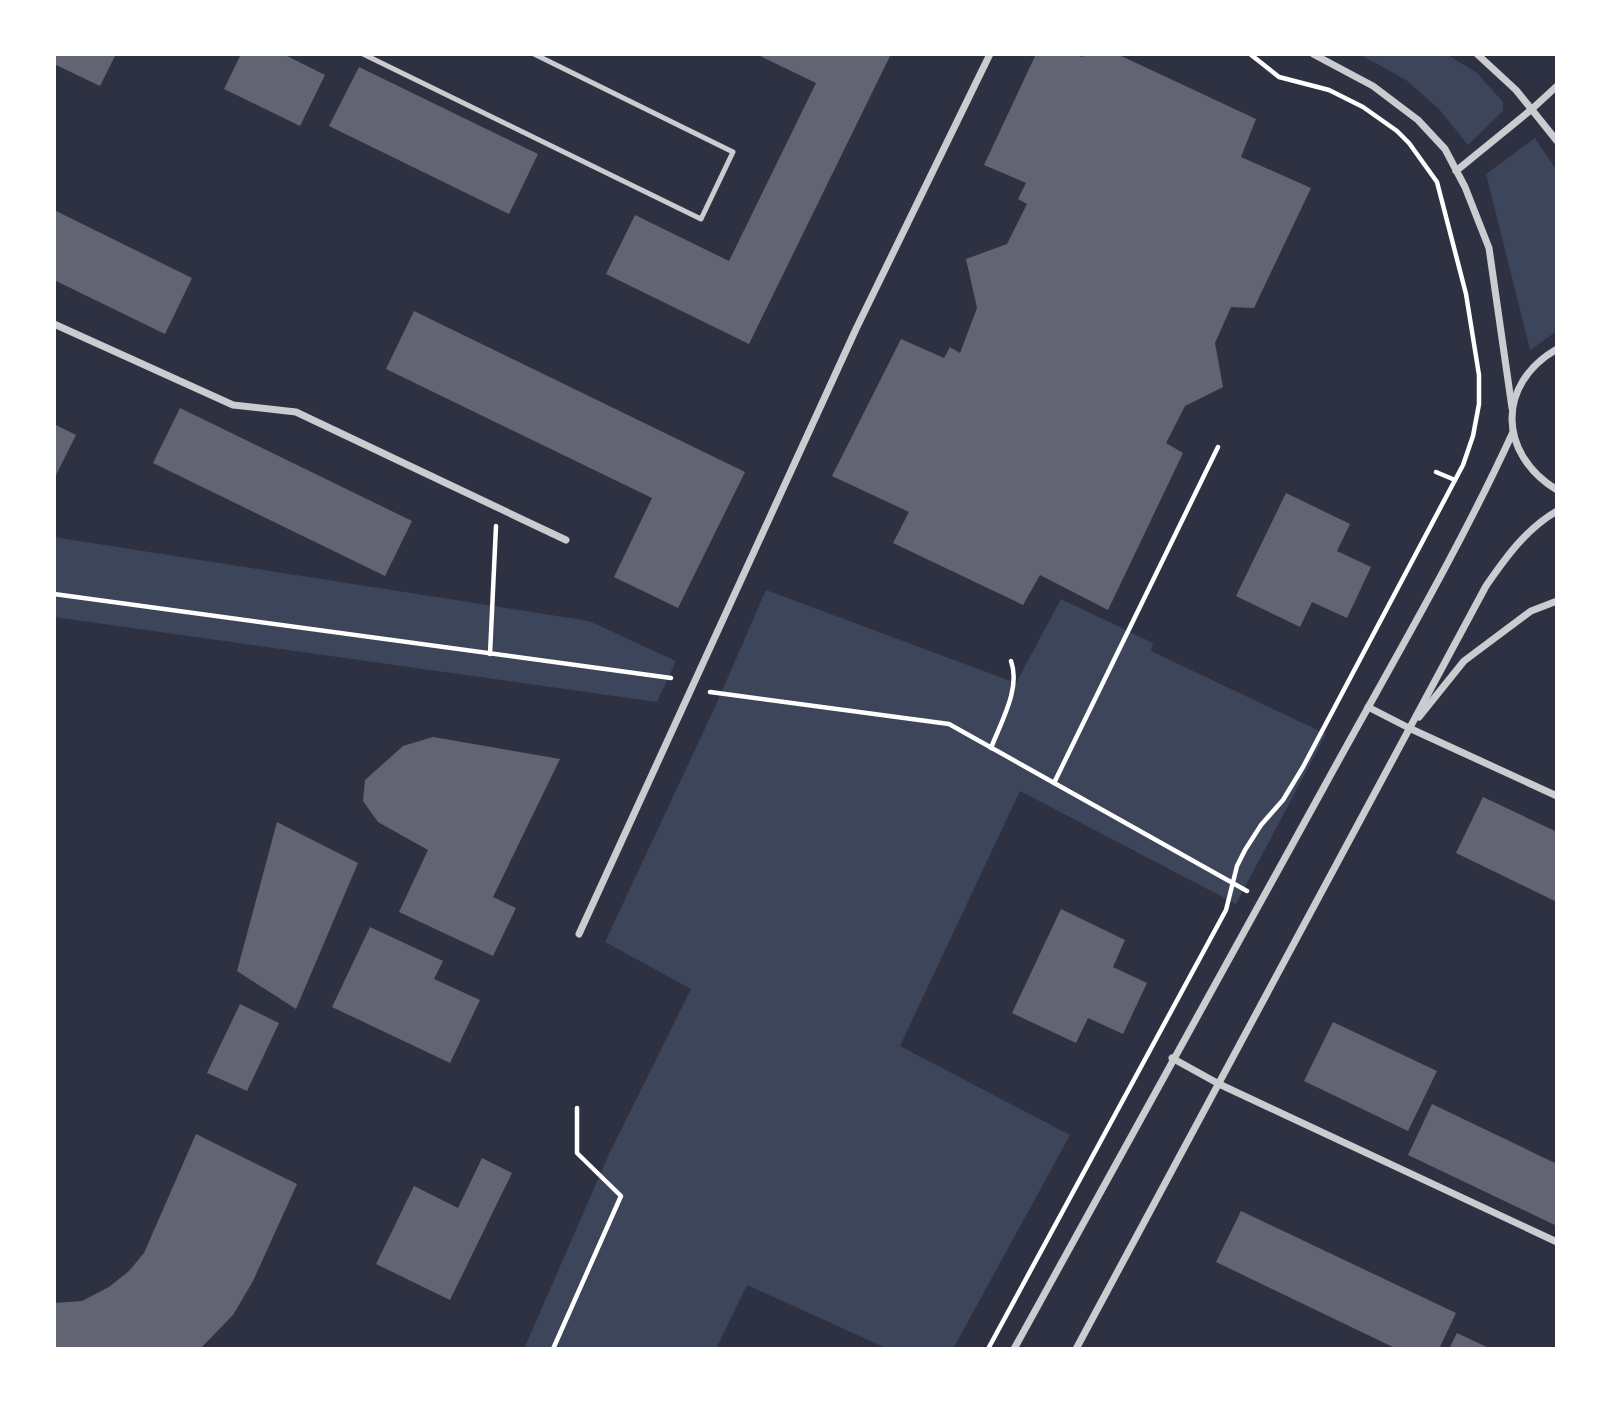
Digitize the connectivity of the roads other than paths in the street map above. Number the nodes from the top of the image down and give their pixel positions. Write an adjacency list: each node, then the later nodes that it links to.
1 (363, 54): 2 (lane)
2 (534, 54)
3 (990, 54): 21 (street)
4 (1313, 54): 9 (street)
5 (1477, 54): 7 (street)
6 (1557, 86): 7 (street)
7 (1532, 109): 8 (street); 9 (street)
8 (1557, 141)
9 (1456, 171): 12 (street)
10 (54, 324): 16 (street)
11 (1557, 349): 12 (street)
12 (1513, 408): 13 (street)
13 (1513, 432): 14 (street); 18 (street)
14 (1557, 491)
15 (1557, 511): 19 (street)
16 (566, 540)
17 (1557, 601): 19 (street)
18 (1368, 706): 19 (street); 22 (street)
19 (1409, 728): 20 (street); 23 (street)
20 (1557, 796)
21 (579, 934)
22 (1172, 1058): 23 (street); 25 (street)
23 (1219, 1084): 24 (street); 26 (street)
24 (1557, 1242)
25 (1014, 1349)
26 (1076, 1349)

